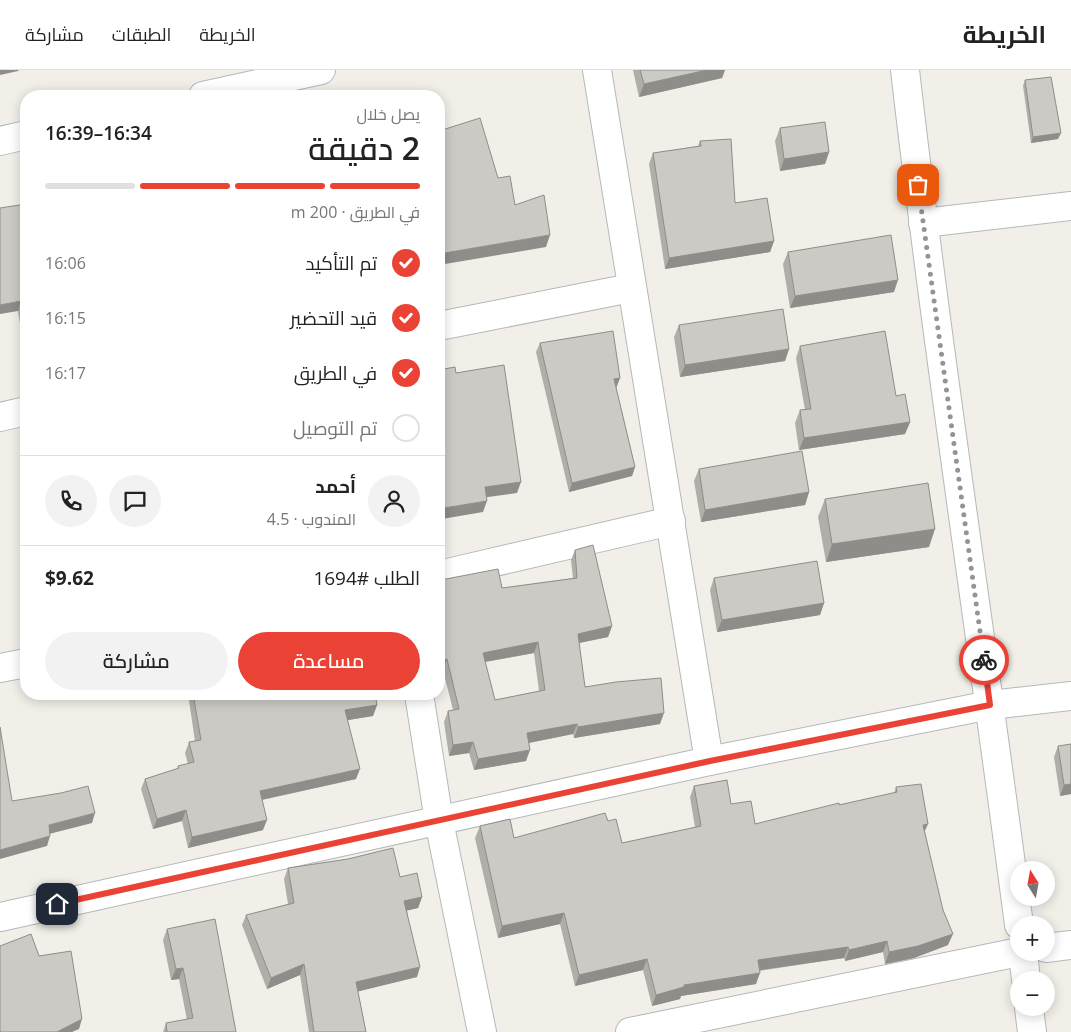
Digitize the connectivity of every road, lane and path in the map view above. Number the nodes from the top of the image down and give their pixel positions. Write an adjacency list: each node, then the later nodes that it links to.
1 (321, 70): 4 (street)
2 (597, 70): 9 (street)
3 (905, 70): 8 (street)
4 (230, 90)
5 (20, 136): 6 (street)
6 (0, 140)
7 (1071, 206): 8 (street)
8 (923, 223): 19 (street)
9 (631, 288): 10 (street); 13 (street)
10 (445, 325)
11 (20, 413): 12 (street)
12 (0, 417)
13 (671, 521): 14 (street); 20 (street)
14 (445, 574)
15 (20, 663): 16 (street)
16 (0, 668)
17 (1071, 696): 19 (street)
18 (420, 700): 21 (street)
19 (990, 705): 20 (street); 22 (street)
20 (710, 761): 21 (street)
21 (439, 821): 23 (street); 28 (street)
22 (1018, 916)
23 (0, 917)
24 (1071, 945): 25 (street)
25 (1055, 947)
26 (1010, 954): 29 (street)
27 (1030, 1016): 30 (street)
28 (482, 1032)
29 (630, 1032)
30 (1032, 1032)

